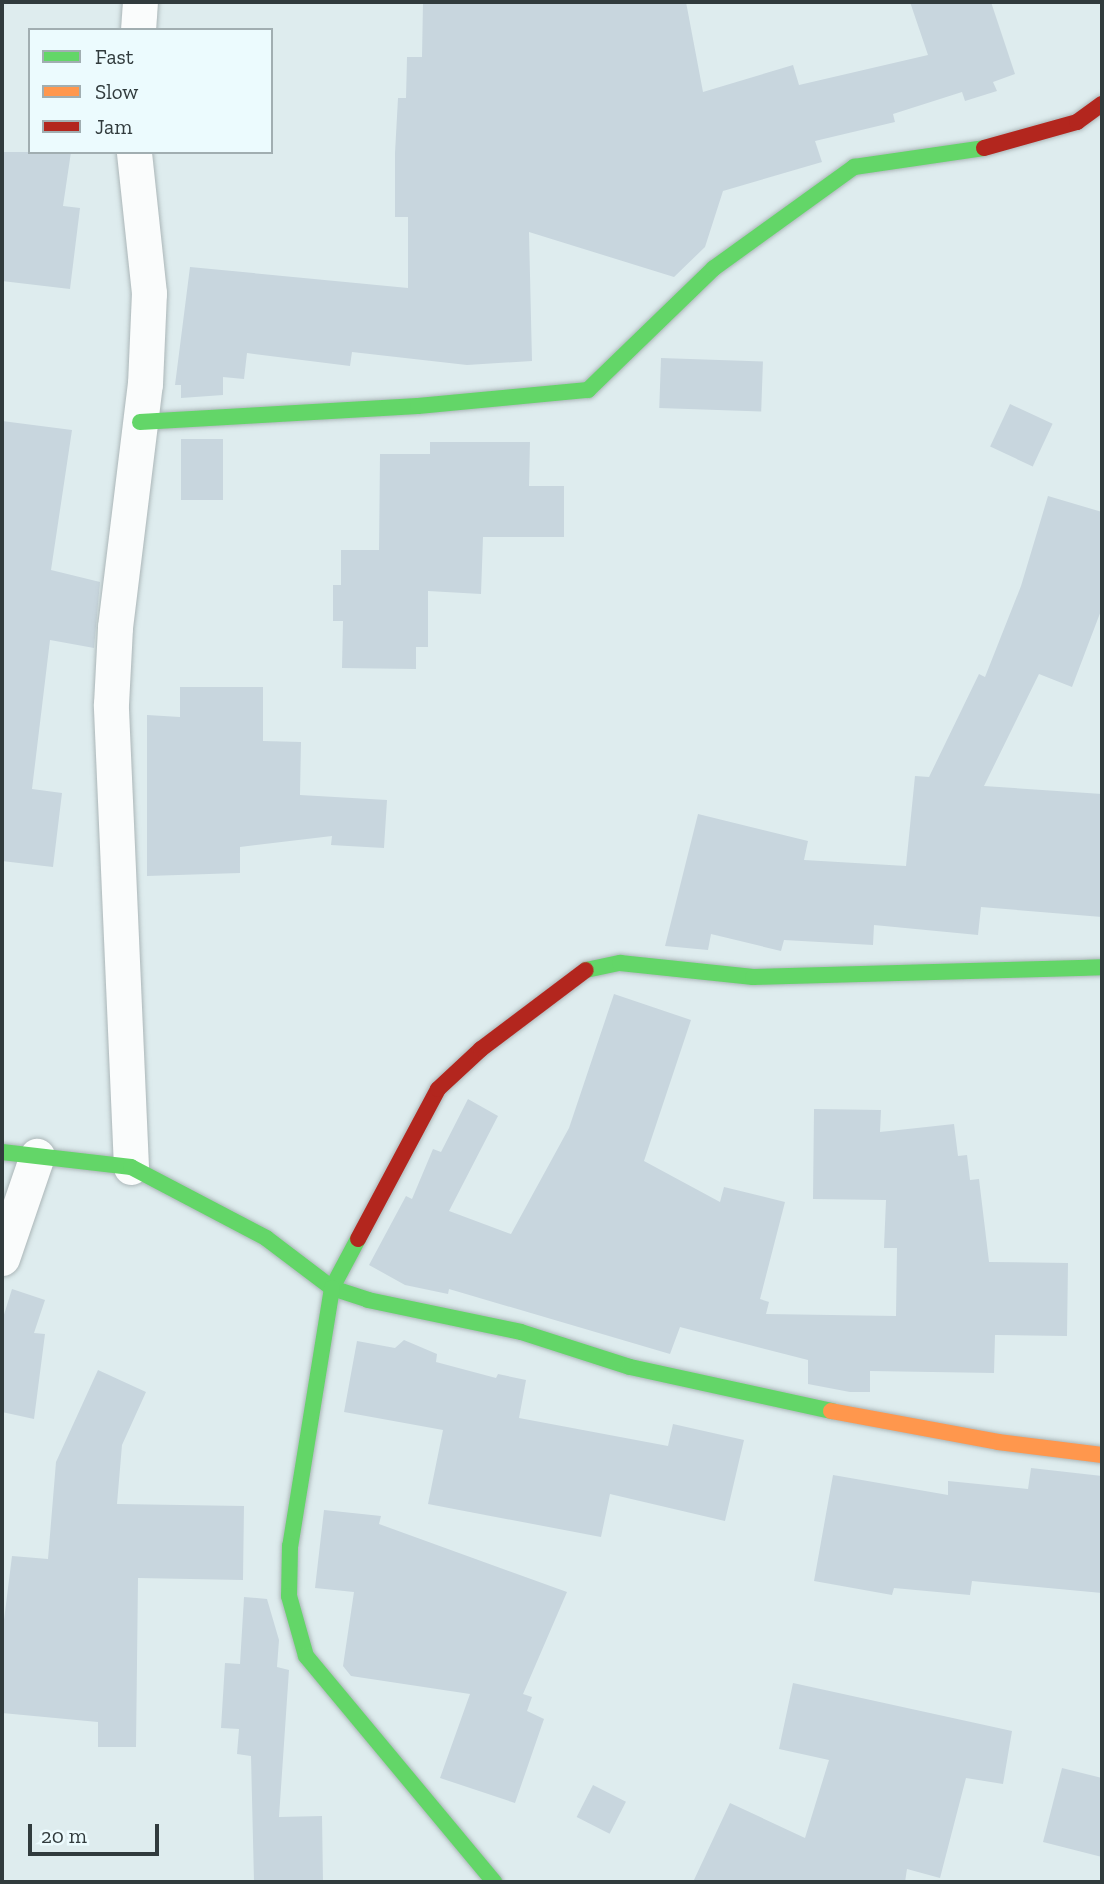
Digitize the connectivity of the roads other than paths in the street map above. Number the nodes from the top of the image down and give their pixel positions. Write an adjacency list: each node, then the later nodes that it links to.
1 (140, 2): 2 (street)
2 (138, 28)
3 (1102, 104): 5 (street)
4 (134, 154): 5 (street)
5 (140, 422): 9 (street)
6 (1102, 967): 11 (street)
7 (2, 1152): 8 (street)
8 (37, 1156): 9 (street); 10 (street)
9 (131, 1167): 11 (street)
10 (2, 1258)
11 (332, 1288): 12 (street); 13 (street)
12 (1102, 1455)
13 (494, 1882)

